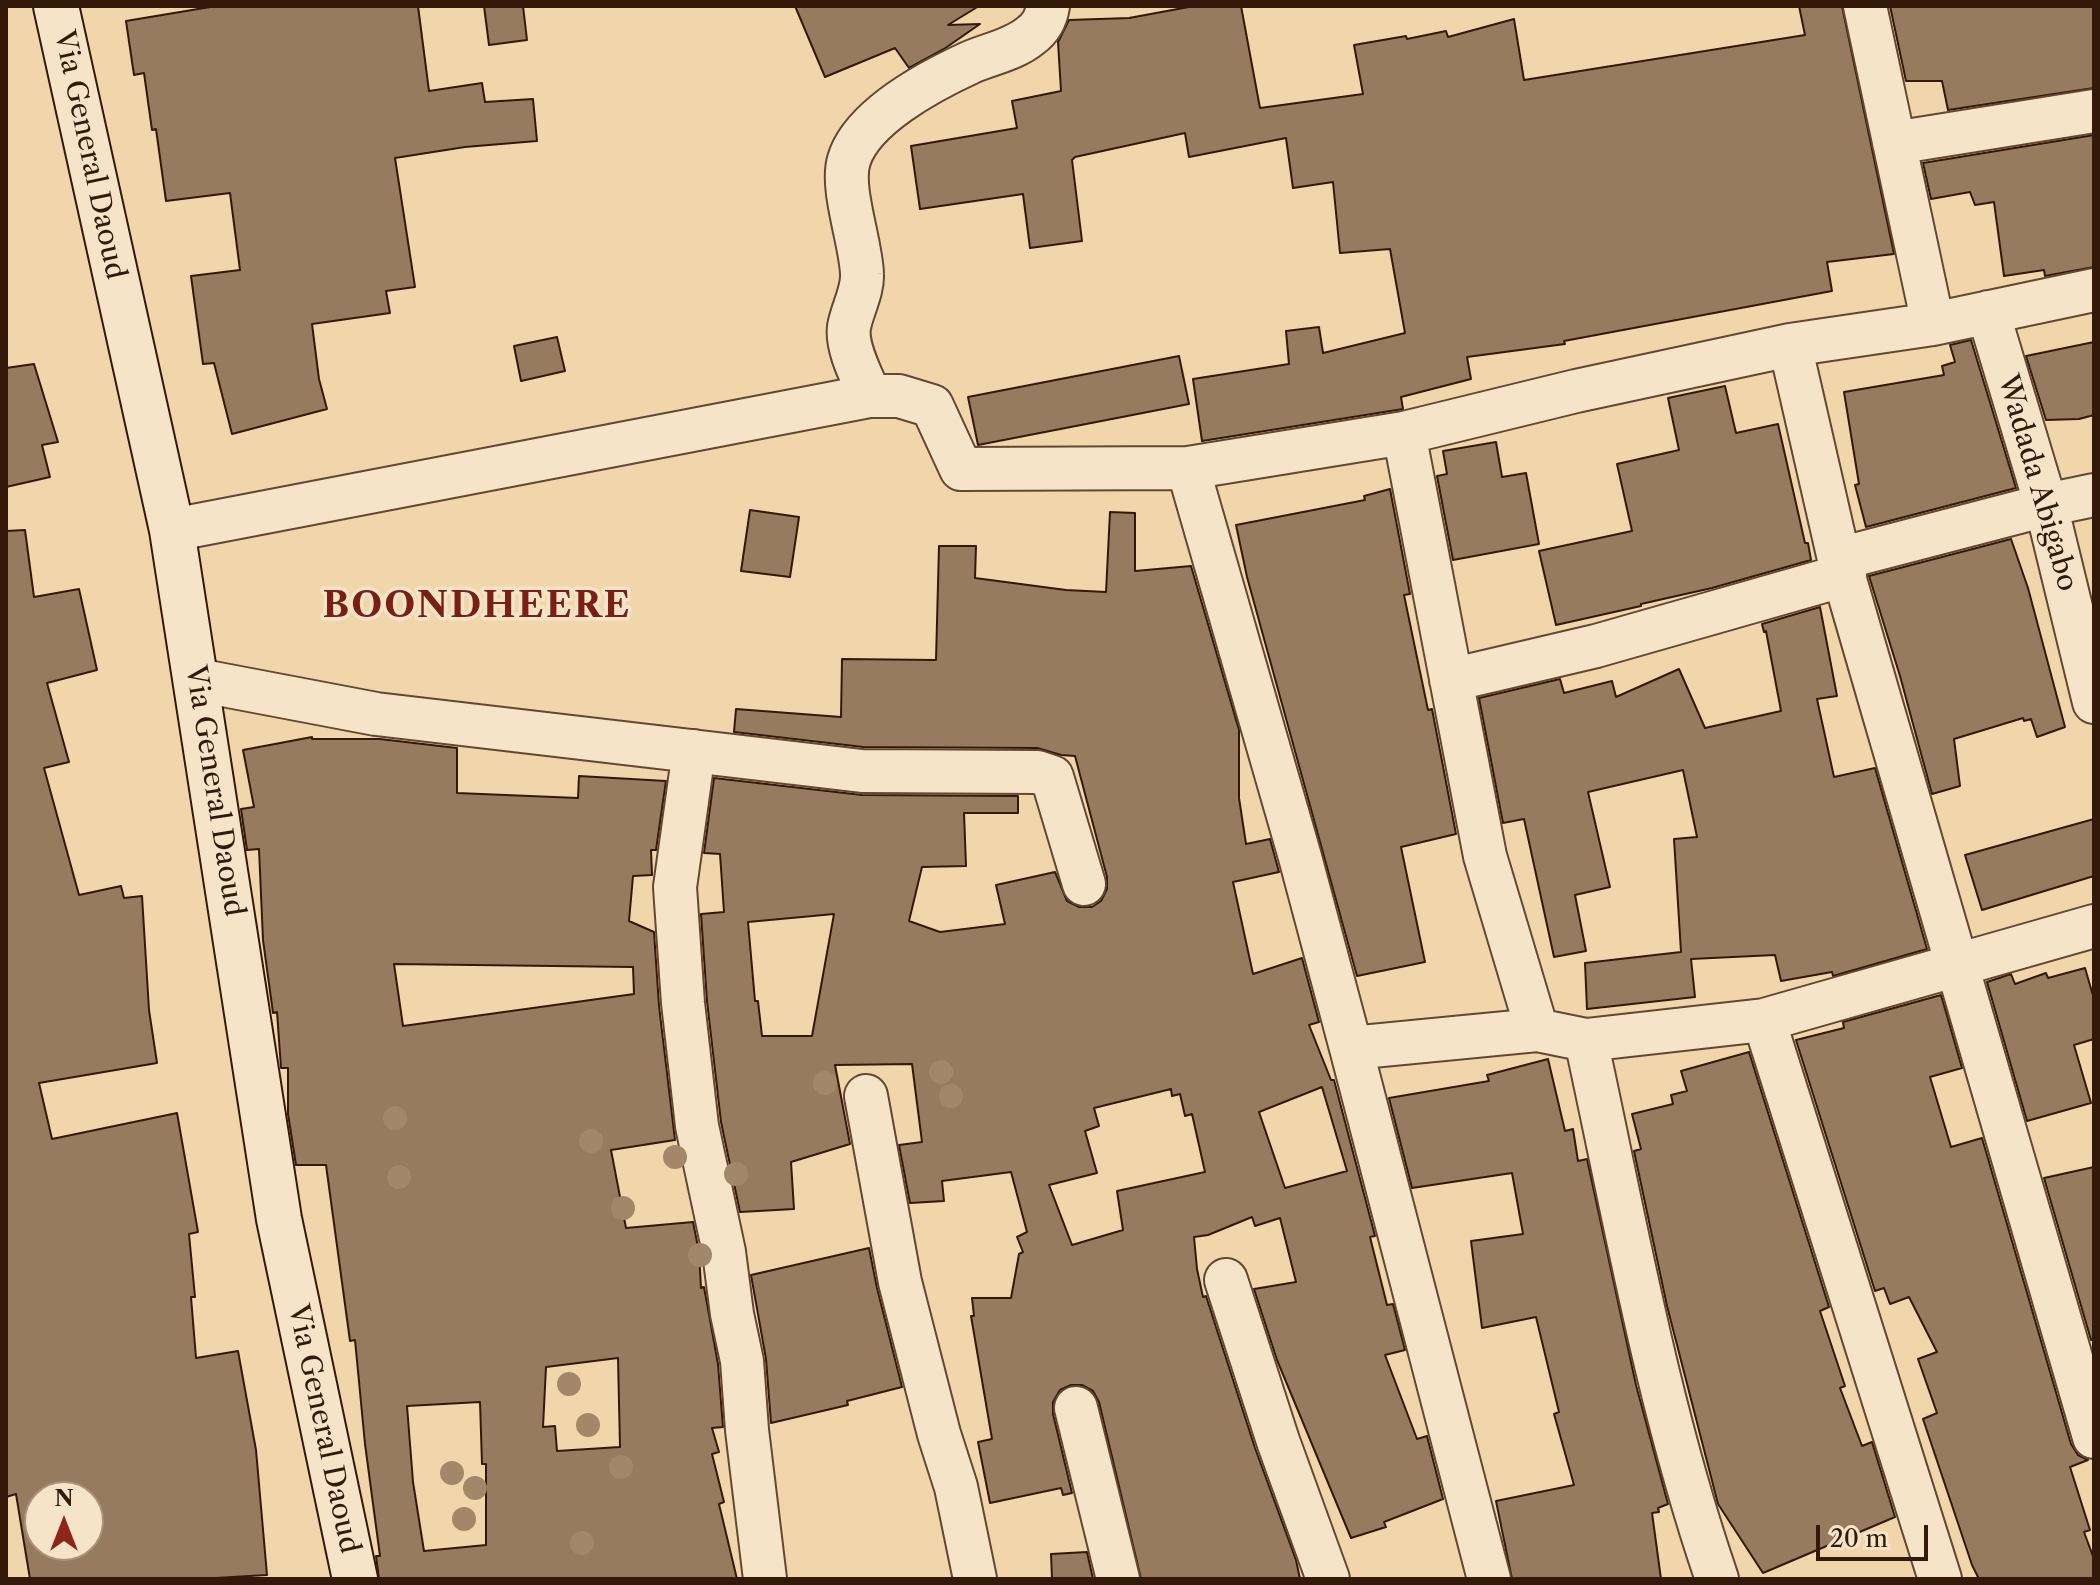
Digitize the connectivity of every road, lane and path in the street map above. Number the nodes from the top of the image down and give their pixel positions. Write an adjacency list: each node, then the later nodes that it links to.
1 (56, 6): 15 (main road, Via General Daoud)
2 (1048, 6): 10 (street)
3 (1865, 6): 5 (street)
4 (2094, 111): 5 (street)
5 (1894, 143): 8 (street)
6 (2094, 290): 7 (street)
7 (1988, 312): 8 (street); 14 (street, Wadada Abigabo)
8 (1933, 324): 9 (street)
9 (1790, 345): 11 (street); 16 (street)
10 (870, 396): 12 (street); 15 (street)
11 (1404, 433): 12 (street); 18 (street)
12 (1188, 468): 27 (street)
13 (2094, 495): 14 (street)
14 (2046, 505): 16 (street); 19 (street, Wadada Abigabo)
15 (172, 530): 17 (main road, Via General Daoud)
16 (1842, 567): 18 (street); 23 (street)
17 (197, 680): 20 (street); 32 (main road, Via General Daoud)
18 (1451, 680): 25 (street)
19 (2094, 702)
20 (694, 751): 21 (street); 33 (street)
21 (1084, 884)
22 (2094, 926): 23 (street)
23 (1956, 965): 24 (street); 31 (street)
24 (1764, 1020): 26 (street); 39 (street)
25 (1537, 1030): 26 (street); 27 (street)
26 (1586, 1040): 38 (street)
27 (1351, 1048): 37 (street)
28 (866, 1096): 34 (street)
29 (1226, 1280): 36 (street)
30 (1076, 1408): 35 (street)
31 (2094, 1437)
32 (355, 1579)
33 (765, 1579)
34 (972, 1579)
35 (1118, 1579)
36 (1328, 1579)
37 (1489, 1579)
38 (1717, 1579)
39 (1940, 1579)

